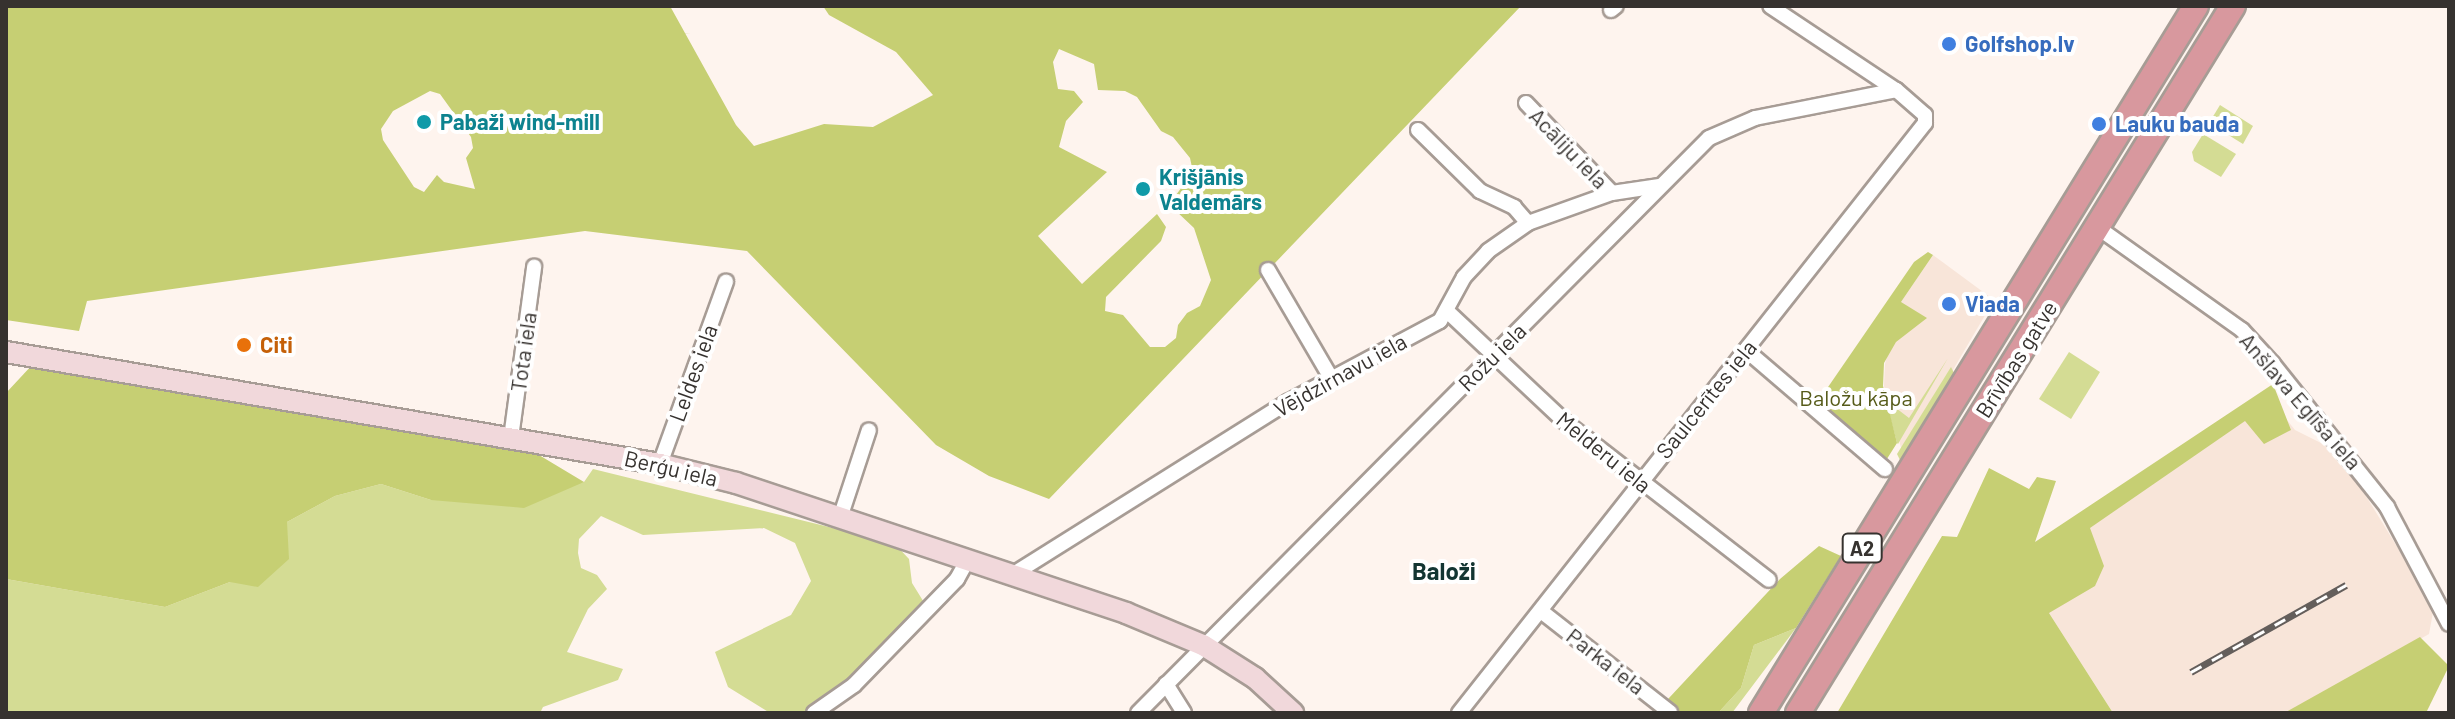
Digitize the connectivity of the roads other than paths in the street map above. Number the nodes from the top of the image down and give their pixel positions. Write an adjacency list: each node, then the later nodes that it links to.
1 (1770, 6): 4 (street)
2 (2196, 6): 38 (highway, Brīvības gatve / A2)
3 (2233, 6): 10 (highway, Brīvības gatve / A2)
4 (1896, 90): 7 (street, Rožu iela); 15 (street, Saulcerītes iela)
5 (1526, 103): 8 (street, Acāliju iela)
6 (1418, 130): 9 (street)
7 (1659, 186): 8 (street); 17 (street, Rožu iela)
8 (1612, 193): 9 (street)
9 (1528, 223): 14 (street)
10 (2097, 227): 29 (street, Anšlava Eglīša iela); 39 (highway, Brīvības gatve / A2)
11 (534, 267): 20 (street, Tota iela)
12 (1268, 270): 18 (street)
13 (726, 282): 21 (street, Leldes iela)
14 (1448, 312): 17 (street, Melderu iela); 18 (street, Vējdzirnavu iela)
15 (1746, 350): 22 (street); 23 (street, Saulcerītes iela)
16 (6, 352): 20 (main road, Berģu iela)
17 (1494, 355): 23 (street, Melderu iela); 30 (street, Rožu iela)
18 (1331, 378): 26 (street, Vējdzirnavu iela)
19 (869, 430): 24 (street)
20 (511, 438): 21 (main road, Berģu iela)
21 (660, 464): 24 (main road, Berģu iela)
22 (1885, 469)
23 (1640, 482): 27 (street, Melderu iela); 28 (street, Saulcerītes iela)
24 (841, 515): 25 (main road, Berģu iela)
25 (968, 559): 26 (main road, Berģu iela); 33 (street)
26 (1012, 575): 30 (main road, Berģu iela)
27 (1769, 580)
28 (1541, 611): 32 (street, Parka iela); 37 (street, Saulcerītes iela)
29 (2449, 624)
30 (1203, 645): 31 (street, Rožu iela); 36 (main road, Berģu iela)
31 (1166, 684): 34 (street, Rožu iela); 35 (street)
32 (1670, 712)
33 (814, 713)
34 (1138, 713)
35 (1184, 713)
36 (1293, 713)
37 (1459, 713)
38 (1761, 713)
39 (1798, 713)

